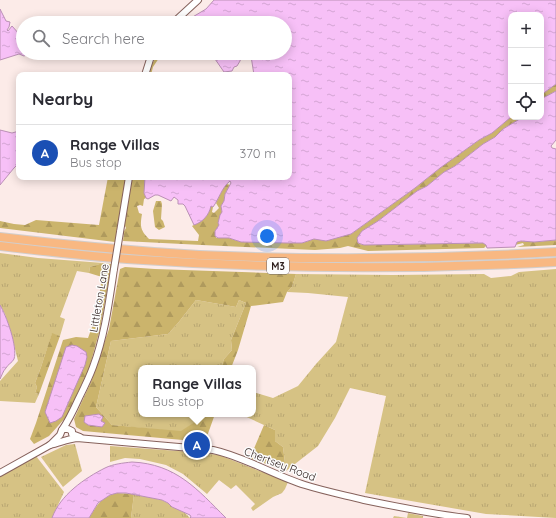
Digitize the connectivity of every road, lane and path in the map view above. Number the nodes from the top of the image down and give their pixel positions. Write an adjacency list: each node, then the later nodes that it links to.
1 (198, 0): 2 (main road)
2 (181, 16)
3 (150, 60): 4 (main road)
4 (146, 72)
5 (129, 180): 10 (main road, Littleton Lane, bridge)
6 (0, 237): 8 (highway, M3)
7 (0, 246): 9 (highway, M3)
8 (556, 252)
9 (556, 262)
10 (70, 417): 11 (main road, Littleton Lane); 12 (main road)
11 (61, 432): 12 (main road); 12 (main road); 13 (main road, Littleton Lane)
12 (70, 436): 13 (main road); 15 (main road, Chertsey Road)
13 (50, 445): 14 (main road)
14 (0, 473)
15 (467, 518)

